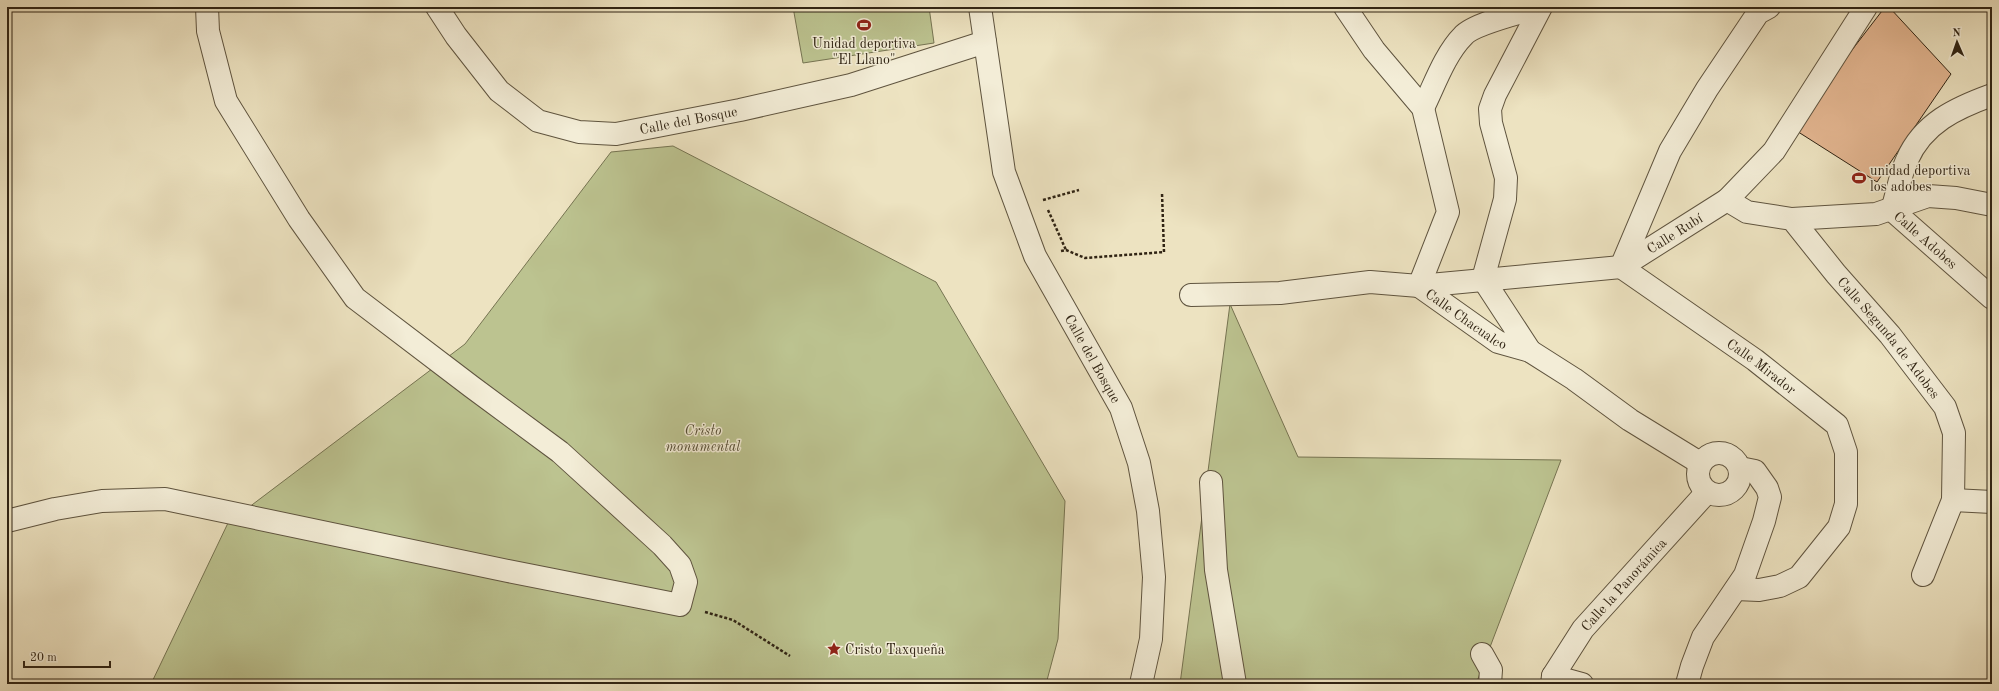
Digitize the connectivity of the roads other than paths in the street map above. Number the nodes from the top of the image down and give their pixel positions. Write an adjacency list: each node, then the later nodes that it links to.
1 (207, 7): 27 (street)
2 (437, 7): 8 (street, Calle del Bosque)
3 (980, 7): 8 (street, Calle del Bosque)
4 (1345, 7): 10 (street, Calle Chacualco)
5 (1541, 7): 10 (street); 16 (street)
6 (1769, 7): 15 (street)
7 (1866, 7): 11 (street)
8 (985, 42): 32 (street, Calle del Bosque)
9 (1992, 95): 13 (street, Calle Adobes)
10 (1423, 108): 17 (street, Calle Chacualco)
11 (1728, 200): 14 (street); 15 (street, Calle Rubí)
12 (1992, 205): 13 (street)
13 (1892, 210): 14 (street); 19 (street, Calle Adobes)
14 (1792, 219): 25 (street, Calle Segunda de Adobes)
15 (1621, 267): 16 (street); 29 (street, Calle Mirador)
16 (1483, 279): 17 (street); 20 (street)
17 (1419, 286): 18 (street); 20 (street, Calle Chacualco)
18 (1191, 295)
19 (1992, 298)
20 (1530, 351): 21 (street, Calle Chacualco)
21 (1700, 463): 22 (street); 24 (street)
22 (1740, 468): 24 (street); 29 (street)
23 (1211, 482): 33 (street)
24 (1707, 492): 31 (street, Calle la Panorámica)
25 (1953, 500): 26 (street); 28 (street)
26 (1992, 502)
27 (7, 521)
28 (1923, 575)
29 (1736, 589): 36 (street)
30 (1482, 654): 34 (street)
31 (1553, 680): 35 (street)
32 (1141, 684)
33 (1235, 684)
34 (1490, 684)
35 (1582, 684)
36 (1688, 684)

